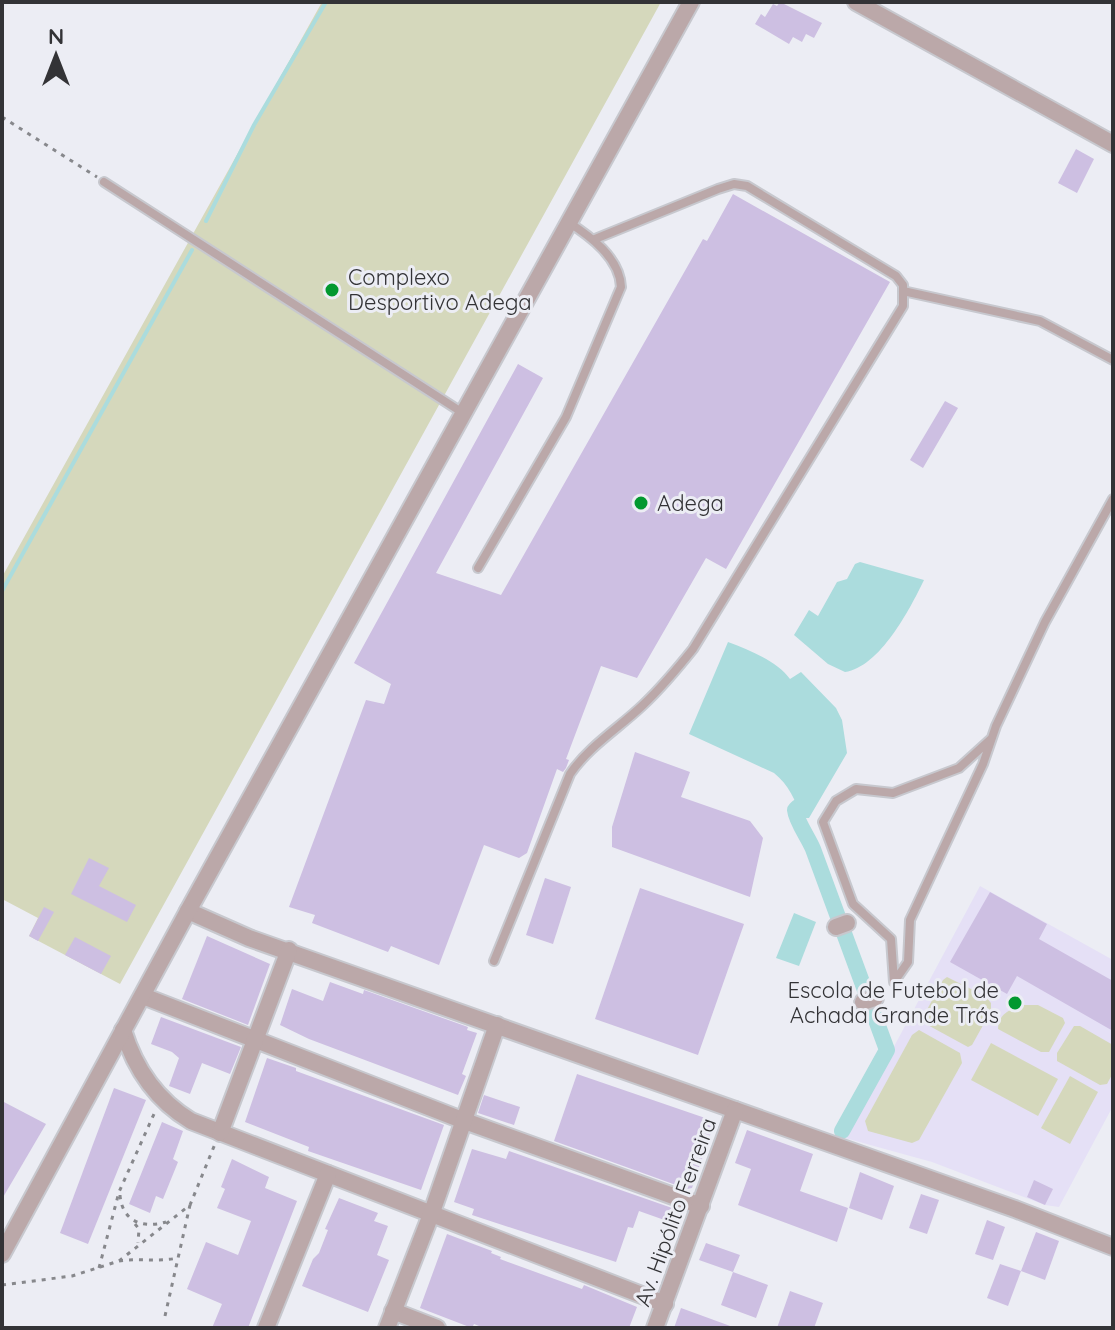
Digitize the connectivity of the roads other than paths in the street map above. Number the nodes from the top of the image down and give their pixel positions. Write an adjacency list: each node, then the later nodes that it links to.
1 (691, 2): 5 (street)
2 (856, 2): 3 (street)
3 (1113, 144)
4 (104, 182): 9 (lane)
5 (568, 222): 6 (lane); 9 (street)
6 (595, 239): 7 (lane); 11 (lane)
7 (903, 291): 8 (lane); 15 (lane)
8 (1113, 360)
9 (464, 413): 13 (street)
10 (1113, 499): 12 (lane)
11 (478, 568)
12 (991, 739): 12 (lane)
13 (188, 911): 14 (street); 16 (street)
14 (289, 950): 17 (street); 19 (street)
15 (494, 961)
16 (143, 996): 18 (street); 19 (street)
17 (497, 1025): 20 (street); 21 (street)
18 (123, 1030): 22 (street); 27 (street)
19 (255, 1041): 21 (street); 22 (street)
20 (735, 1110): 24 (street, Av. Hipólito Ferreira); 26 (street)
21 (462, 1120): 24 (street); 25 (street)
22 (220, 1133): 23 (street)
23 (328, 1174): 25 (street); 30 (street)
24 (701, 1206): 28 (street, Av. Hipólito Ferreira)
25 (432, 1212): 28 (street); 29 (street)
26 (1113, 1247)
27 (2, 1254)
28 (665, 1304): 33 (street, Av. Hipólito Ferreira)
29 (393, 1311): 31 (street); 32 (street)
30 (266, 1328)
31 (387, 1328)
32 (437, 1328)
33 (655, 1328)

